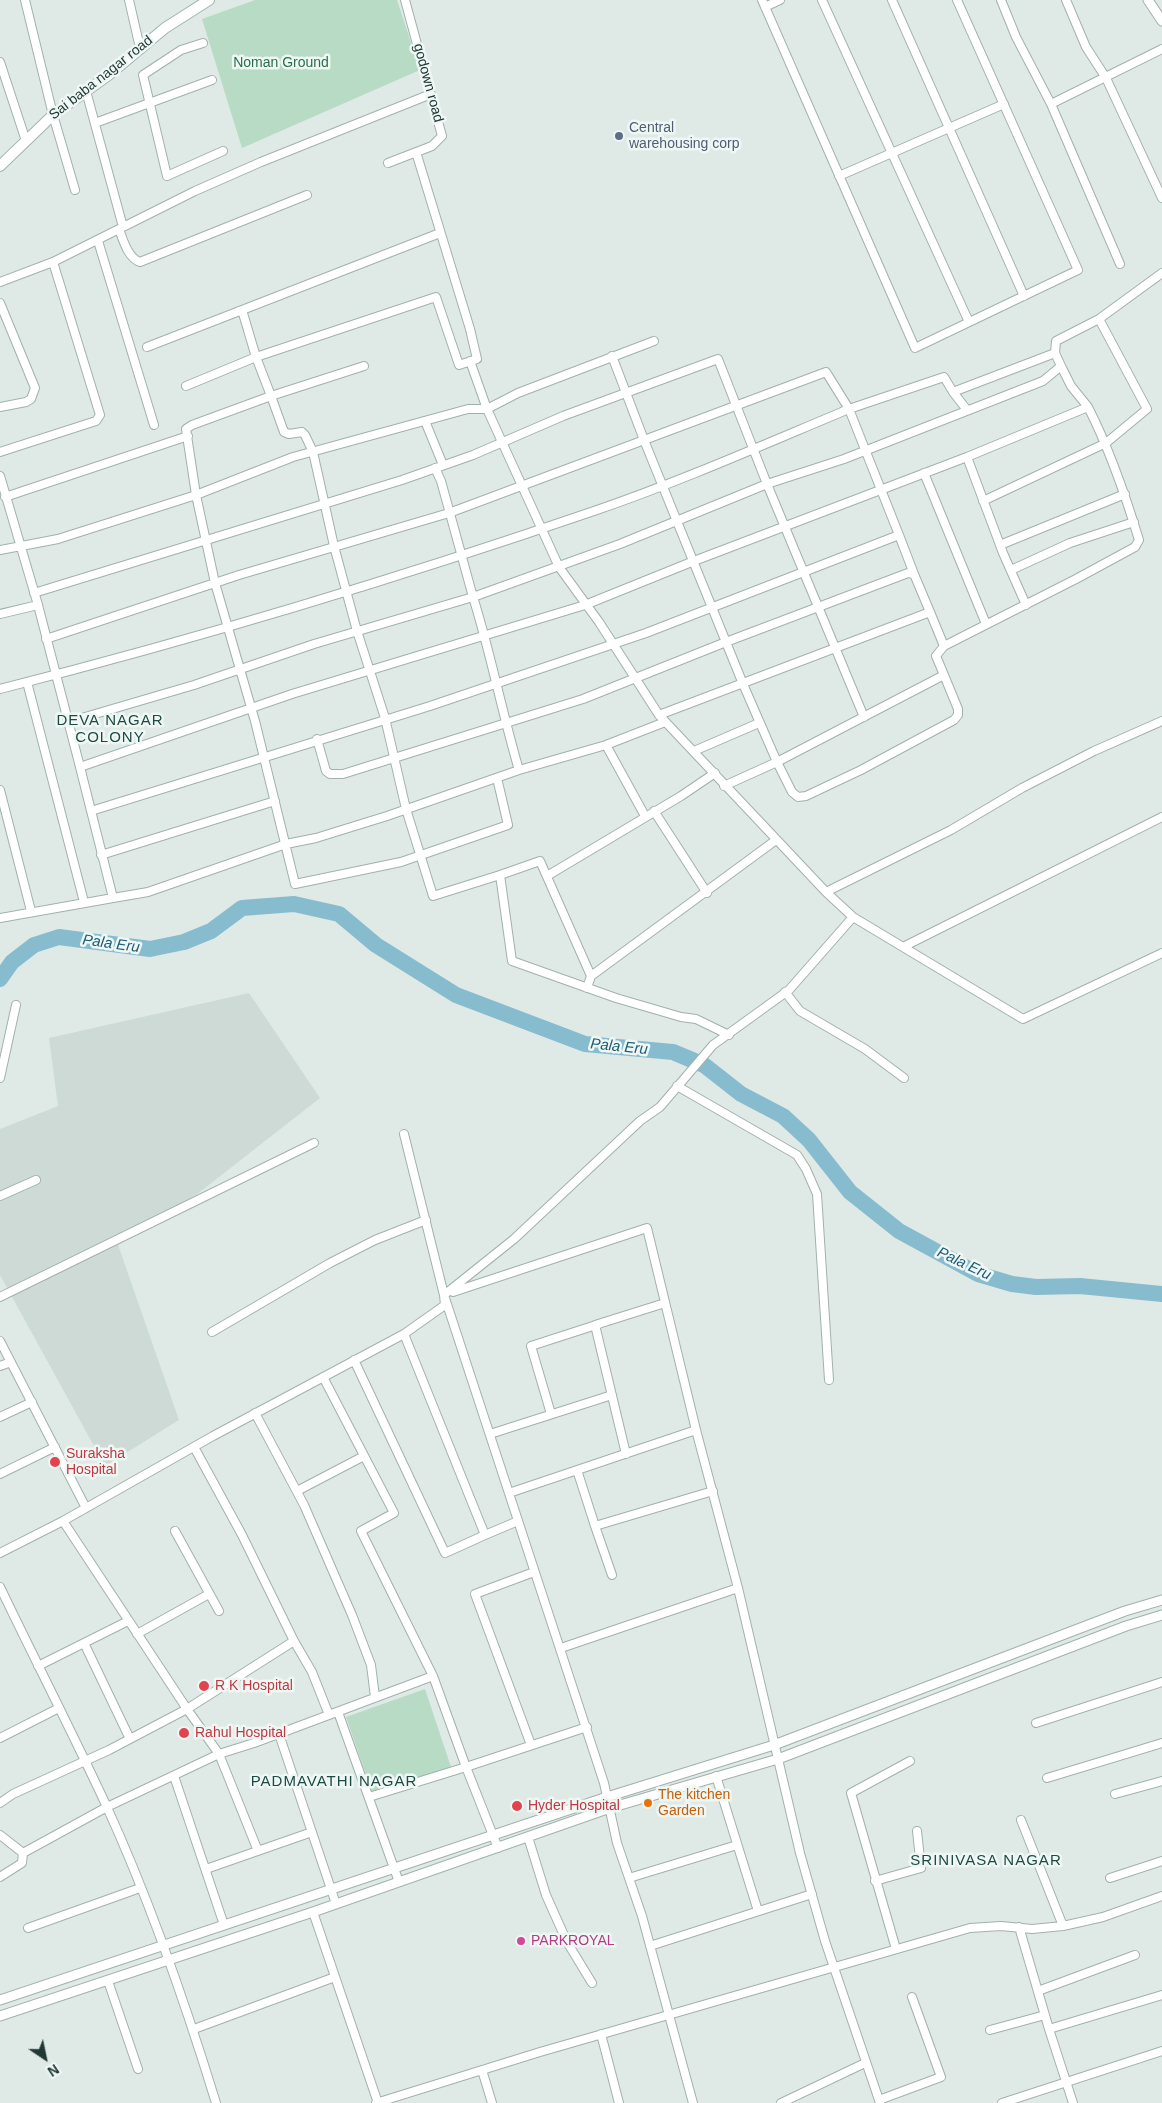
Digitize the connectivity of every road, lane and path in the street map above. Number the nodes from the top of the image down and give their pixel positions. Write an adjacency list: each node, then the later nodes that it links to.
1 (24, 0): 25 (street)
2 (129, 0): 15 (street)
3 (209, 0): 15 (main road, Sai baba nagar road)
4 (405, 0): 21 (street, godown road)
5 (780, 0): 12 (street)
6 (822, 0): 31 (street)
7 (892, 0): 27 (street)
8 (957, 0): 23 (street)
9 (1001, 0): 24 (street)
10 (1066, 0): 18 (street)
11 (1148, 0): 13 (street)
12 (763, 4): 34 (street)
13 (1162, 21)
14 (203, 43): 22 (street)
15 (140, 48): 20 (main road, Sai baba nagar road)
16 (1162, 49): 18 (street)
17 (0, 62): 28 (street)
18 (1106, 78): 24 (street); 37 (street)
19 (212, 80): 22 (street)
20 (86, 91): 25 (main road, Sai baba nagar road); 26 (street)
21 (431, 94): 30 (street, godown road); 38 (street)
22 (150, 104): 26 (street); 29 (street)
23 (1004, 104): 27 (street); 45 (street)
24 (1051, 104): 42 (street)
25 (53, 115): 28 (main road, Sai baba nagar road); 35 (street)
26 (95, 123): 38 (street)
27 (949, 128): 31 (street); 45 (street)
28 (26, 141): 33 (main road, Sai baba nagar road)
29 (223, 151)
30 (416, 152): 32 (street, godown road); 39 (street)
31 (892, 153): 34 (street); 49 (street)
32 (388, 163)
33 (0, 166)
34 (839, 176): 49 (street)
35 (75, 190)
36 (307, 195): 38 (street)
37 (1162, 198)
38 (121, 228): 40 (street)
39 (440, 233): 47 (street); 55 (street)
40 (98, 241): 41 (street); 69 (street)
41 (53, 262): 44 (street); 76 (street)
42 (1120, 264)
43 (1162, 273): 48 (street)
44 (0, 282)
45 (1024, 296): 49 (street)
46 (0, 303): 63 (street)
47 (242, 310): 51 (street); 54 (street)
48 (1099, 319): 52 (street); 73 (street)
49 (970, 322)
50 (654, 341): 53 (street)
51 (147, 347)
52 (1055, 353): 57 (street); 60 (street)
53 (612, 356): 59 (street); 65 (street)
54 (256, 357): 55 (street); 58 (street); 61 (street)
55 (470, 362): 65 (street)
56 (364, 366): 61 (street)
57 (1061, 366): 64 (street); 67 (street)
58 (186, 386)
59 (626, 392): 62 (street); 71 (street); 72 (street)
60 (953, 392): 66 (street); 67 (street)
61 (271, 396): 70 (street); 77 (street)
62 (736, 406): 66 (street); 71 (street); 74 (street)
63 (0, 407)
64 (1088, 407): 73 (street); 78 (street)
65 (487, 409): 68 (street); 72 (street)
66 (849, 410): 74 (street); 75 (street)
67 (966, 410): 75 (street)
68 (425, 421): 77 (street); 79 (street)
69 (154, 425)
70 (188, 436): 87 (street); 88 (street)
71 (644, 440): 83 (street); 84 (street)
72 (503, 442): 79 (street); 83 (street)
73 (1106, 443): 86 (street); 89 (street)
74 (752, 448): 82 (street); 84 (street)
75 (865, 451): 82 (street); 85 (street)
76 (0, 452)
77 (312, 452): 87 (street); 90 (street)
78 (967, 457): 80 (street); 89 (street)
79 (439, 466): 90 (street); 91 (street)
80 (924, 473): 85 (street); 119 (street)
81 (0, 476): 88 (street)
82 (767, 484): 92 (street); 94 (street)
83 (522, 486): 91 (street); 95 (street)
84 (663, 486): 92 (street); 95 (street)
85 (880, 489): 94 (street); 96 (street)
86 (1125, 494): 93 (street); 98 (street)
87 (196, 495): 97 (street); 99 (street)
88 (5, 497): 99 (street)
89 (983, 501): 98 (street)
90 (326, 502): 97 (street); 100 (street)
91 (449, 513): 100 (street); 102 (street)
92 (678, 519): 103 (street); 104 (street)
93 (1134, 522): 105 (street); 114 (street)
94 (784, 527): 103 (street); 106 (street)
95 (542, 528): 102 (street); 104 (street)
96 (899, 535): 106 (street); 107 (street)
97 (206, 541): 108 (street); 110 (street)
98 (1000, 545): 105 (street)
99 (20, 546): 101 (street); 110 (street)
100 (334, 546): 108 (street); 109 (street)
101 (0, 550)
102 (461, 556): 109 (street); 111 (street)
103 (694, 561): 113 (street); 116 (street)
104 (559, 566): 111 (street); 113 (street)
105 (1011, 570): 114 (street)
106 (803, 572): 115 (street); 116 (street)
107 (914, 574): 115 (street); 117 (street)
108 (216, 582): 120 (street); 123 (street)
109 (347, 590): 120 (street); 121 (street)
110 (34, 593): 112 (street)
111 (473, 597): 121 (street); 122 (street)
112 (38, 605): 118 (street); 123 (street)
113 (585, 605): 122 (street); 125 (street)
114 (1026, 605): 119 (street)
115 (817, 606): 124 (street); 127 (street)
116 (712, 607): 124 (street); 125 (street)
117 (930, 612): 126 (street); 127 (street)
118 (0, 614)
119 (986, 624): 126 (street)
120 (228, 626): 128 (street); 130 (street)
121 (357, 631): 128 (street); 129 (street)
122 (485, 636): 129 (street); 134 (street)
123 (46, 640): 130 (street)
124 (726, 642): 132 (street); 135 (street)
125 (613, 644): 132 (street); 134 (street)
126 (944, 646): 131 (street)
127 (835, 649): 135 (street); 139 (street)
128 (239, 669): 137 (street); 142 (street)
129 (371, 670): 137 (street); 140 (street)
130 (56, 674): 133 (street); 142 (street)
131 (944, 675): 139 (street); 151 (street)
132 (635, 680): 138 (street); 145 (street)
133 (27, 682): 136 (street); 173 (street)
134 (496, 684): 140 (street); 145 (street)
135 (743, 684): 138 (street); 144 (street)
136 (0, 689)
137 (251, 709): 149 (street); 152 (street)
138 (659, 715): 143 (street)
139 (864, 716): 151 (street)
140 (385, 718): 146 (street); 150 (street)
141 (1162, 721): 170 (street)
142 (68, 722): 152 (street)
143 (665, 722): 147 (street); 148 (street)
144 (759, 722): 148 (street); 151 (street)
145 (506, 725): 150 (street); 153 (street)
146 (317, 739): 149 (street); 150 (street)
147 (606, 745): 153 (street); 162 (street)
148 (694, 751): 154 (street)
149 (264, 757): 158 (street); 160 (street)
150 (395, 759): 159 (street)
151 (777, 762): 156 (street)
152 (80, 767): 160 (street)
153 (519, 770): 155 (street)
154 (715, 773): 156 (street); 161 (street)
155 (497, 778): 159 (street); 167 (street)
156 (724, 786): 164 (street)
157 (0, 790): 174 (street)
158 (275, 801): 165 (street); 166 (street)
159 (406, 809): 165 (street); 167 (street)
160 (91, 811): 166 (street)
161 (654, 811): 162 (street); 171 (street)
162 (645, 816): 169 (street)
163 (1162, 816): 177 (street)
164 (776, 840): 170 (street); 171 (street)
165 (286, 844): 167 (street); 172 (street)
166 (101, 855): 172 (street)
167 (422, 855): 168 (street)
168 (500, 875): 169 (street); 180 (street)
169 (546, 876): 179 (street)
170 (826, 892): 175 (street)
171 (707, 893): 179 (street)
172 (113, 898): 173 (street)
173 (84, 902): 174 (street)
174 (31, 911): 176 (street)
175 (853, 917): 177 (street); 181 (street)
176 (0, 918)
177 (903, 948): 178 (street)
178 (1162, 952)
179 (591, 976): 180 (street)
180 (587, 988): 183 (street)
181 (785, 992): 183 (street); 185 (street)
182 (16, 1005): 184 (street)
183 (729, 1035): 186 (street)
184 (0, 1078)
185 (904, 1078)
186 (677, 1086): 192 (street); 203 (street)
187 (404, 1134): 191 (street)
188 (314, 1143): 193 (street)
189 (36, 1180): 190 (street)
190 (0, 1196)
191 (426, 1220): 192 (street); 196 (street)
192 (444, 1295): 194 (street); 197 (street); 210 (street)
193 (0, 1297)
194 (665, 1302): 195 (street); 209 (street)
195 (601, 1324): 204 (street); 207 (street)
196 (212, 1332)
197 (404, 1334): 199 (street); 225 (street)
198 (0, 1341): 200 (street)
199 (354, 1360): 202 (street); 225 (street)
200 (11, 1362): 201 (street); 205 (street)
201 (0, 1366)
202 (323, 1377): 206 (street); 214 (street)
203 (830, 1380)
204 (612, 1395): 207 (street); 213 (street)
205 (32, 1402): 208 (street); 211 (street)
206 (255, 1413): 212 (street); 217 (street)
207 (551, 1414): 210 (street)
208 (0, 1418)
209 (696, 1430): 213 (street); 218 (street)
210 (490, 1434): 219 (street)
211 (55, 1447): 216 (street); 220 (street)
212 (194, 1447): 220 (street); 237 (street)
213 (626, 1454): 215 (street)
214 (364, 1456): 217 (street); 241 (street)
215 (577, 1470): 219 (street); 223 (street)
216 (0, 1474)
217 (297, 1491): 243 (street)
218 (713, 1491): 223 (street); 230 (street)
219 (509, 1493): 222 (street)
220 (86, 1508): 221 (street)
221 (63, 1521): 226 (street); 235 (street)
222 (518, 1521): 225 (street); 227 (street)
223 (595, 1526): 228 (street)
224 (175, 1531): 231 (street)
225 (485, 1535)
226 (0, 1553)
227 (534, 1572): 239 (street); 254 (street)
228 (612, 1575)
229 (0, 1587): 240 (street)
230 (738, 1588): 239 (street); 255 (street)
231 (209, 1594): 233 (street); 236 (street)
232 (1162, 1600): 255 (street)
233 (218, 1611)
234 (1162, 1615): 257 (street)
235 (128, 1621): 236 (street); 238 (street)
236 (137, 1634): 245 (street)
237 (294, 1640): 245 (street); 247 (street)
238 (84, 1643): 240 (street); 252 (street)
239 (561, 1648): 249 (street)
240 (38, 1666): 244 (street)
241 (433, 1676): 243 (street); 260 (street)
242 (1162, 1682): 248 (street)
243 (375, 1697): 246 (street)
244 (59, 1708): 251 (street); 258 (street)
245 (187, 1709): 252 (street); 256 (street)
246 (338, 1712): 247 (street); 266 (street)
247 (329, 1715): 250 (street)
248 (1036, 1723)
249 (586, 1727): 254 (street); 267 (street)
250 (279, 1734): 256 (street); 272 (street)
251 (0, 1738)
252 (130, 1739): 258 (street)
253 (1162, 1743): 263 (street)
254 (531, 1745): 260 (street)
255 (774, 1745): 257 (street); 267 (street)
256 (219, 1754): 261 (street); 279 (street)
257 (778, 1759): 262 (street); 291 (street)
258 (85, 1761): 268 (street); 269 (street)
259 (910, 1761): 287 (street)
260 (466, 1767): 266 (street); 275 (street)
261 (174, 1776): 269 (street); 283 (street)
262 (716, 1776): 270 (street); 277 (street)
263 (1047, 1778)
264 (1162, 1780): 265 (street)
265 (1116, 1794)
266 (369, 1797): 282 (street)
267 (607, 1797): 270 (street); 275 (street)
268 (0, 1803)
269 (107, 1807): 280 (street); 289 (street)
270 (610, 1808): 276 (street); 285 (street)
271 (1021, 1820): 297 (street)
272 (312, 1832): 279 (street); 290 (street)
273 (917, 1832): 287 (street)
274 (0, 1835): 280 (street)
275 (493, 1835): 278 (street); 282 (street)
276 (528, 1837): 278 (street); 308 (street)
277 (737, 1845): 285 (street); 294 (street)
278 (498, 1848): 288 (street)
279 (258, 1851): 283 (street)
280 (23, 1852): 284 (street)
281 (1162, 1861): 286 (street)
282 (394, 1868): 288 (street); 290 (street)
283 (206, 1870): 296 (street)
284 (0, 1877)
285 (629, 1878): 301 (street)
286 (1110, 1878)
287 (875, 1881): 302 (street)
288 (400, 1882): 293 (street)
289 (140, 1888): 299 (street); 300 (street)
290 (331, 1890): 293 (street); 296 (street)
291 (812, 1894): 294 (street); 305 (street)
292 (1162, 1896): 297 (street)
293 (336, 1904): 295 (street)
294 (758, 1911): 301 (street)
295 (312, 1912): 304 (street); 306 (street)
296 (224, 1925): 300 (street)
297 (1062, 1926): 298 (street)
298 (1019, 1927): 302 (street); 309 (street)
299 (28, 1928)
300 (163, 1946): 304 (street); 312 (street)
301 (650, 1946): 313 (street)
302 (896, 1949): 305 (street)
303 (1134, 1955): 309 (street)
304 (168, 1960): 307 (street); 316 (street)
305 (834, 1967): 313 (street); 321 (street)
306 (335, 1978): 316 (street); 328 (street)
307 (108, 1981): 315 (street); 322 (street)
308 (592, 1983)
309 (1038, 1991): 314 (street)
310 (1162, 1995): 317 (street)
311 (912, 1997): 326 (street)
312 (0, 2000)
313 (668, 2015): 319 (street); 330 (street)
314 (1045, 2015): 317 (street); 318 (street)
315 (0, 2016)
316 (194, 2029): 327 (street)
317 (1049, 2029): 324 (street)
318 (990, 2030)
319 (601, 2034): 323 (street); 325 (street)
320 (1162, 2051): 324 (street)
321 (865, 2063): 326 (street); 331 (street)
322 (138, 2069)
323 (482, 2070): 328 (street); 329 (street)
324 (1066, 2083): 332 (street); 333 (street)
325 (616, 2102)
326 (880, 2102)
327 (216, 2103)
328 (377, 2103)
329 (492, 2103)
330 (693, 2103)
331 (781, 2103)
332 (1002, 2103)
333 (1073, 2103)

